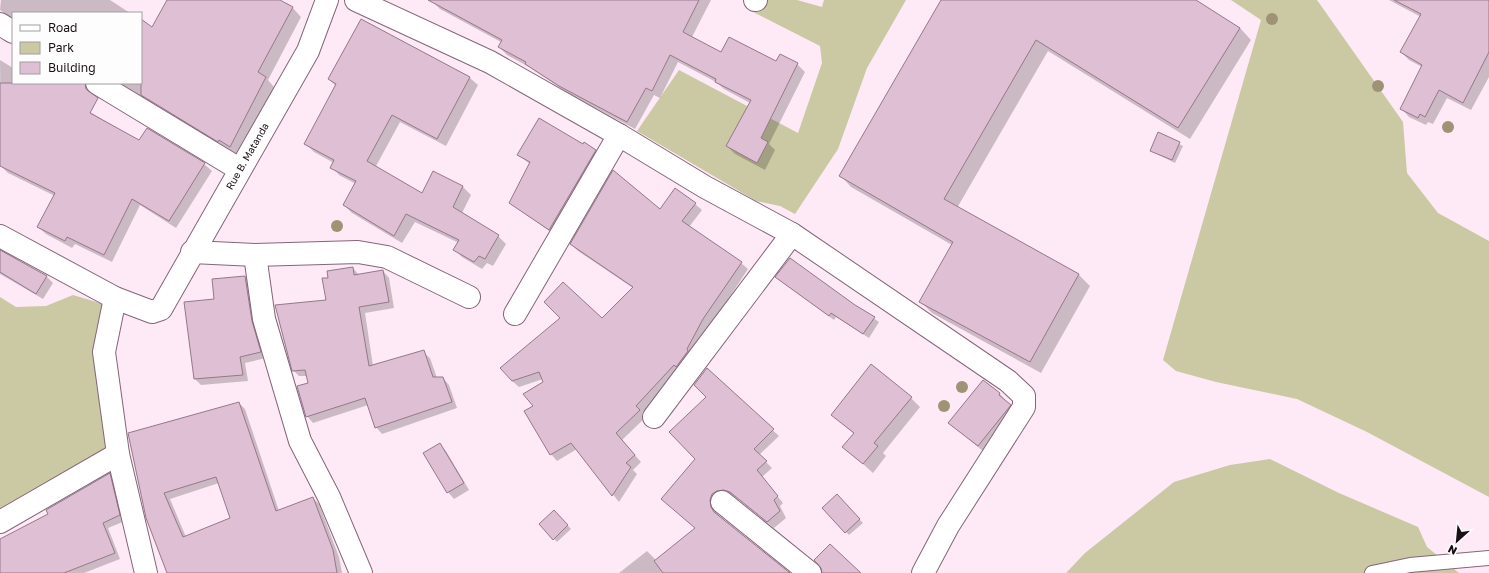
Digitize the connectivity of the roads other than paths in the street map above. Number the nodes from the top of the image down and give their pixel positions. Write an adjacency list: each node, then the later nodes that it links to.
1 (327, 0): 7 (street, Rue B. Matanda)
2 (356, 0): 6 (street)
3 (0, 24): 4 (street)
4 (12, 31)
5 (99, 84): 7 (street)
6 (619, 135): 8 (street); 14 (street)
7 (239, 170): 10 (street, Rue B. Matanda)
8 (792, 234): 15 (street); 23 (street)
9 (0, 236): 13 (street)
10 (192, 252): 11 (street); 13 (street, Rue B. Matanda)
11 (255, 255): 12 (street); 21 (street)
12 (468, 297)
13 (115, 298): 16 (street)
14 (515, 314)
15 (654, 417)
16 (118, 454): 18 (street); 20 (street)
17 (722, 502): 22 (street)
18 (0, 522)
19 (1489, 558): 24 (lane)
20 (146, 573)
21 (361, 573)
22 (810, 573)
23 (923, 573)
24 (1372, 573)

